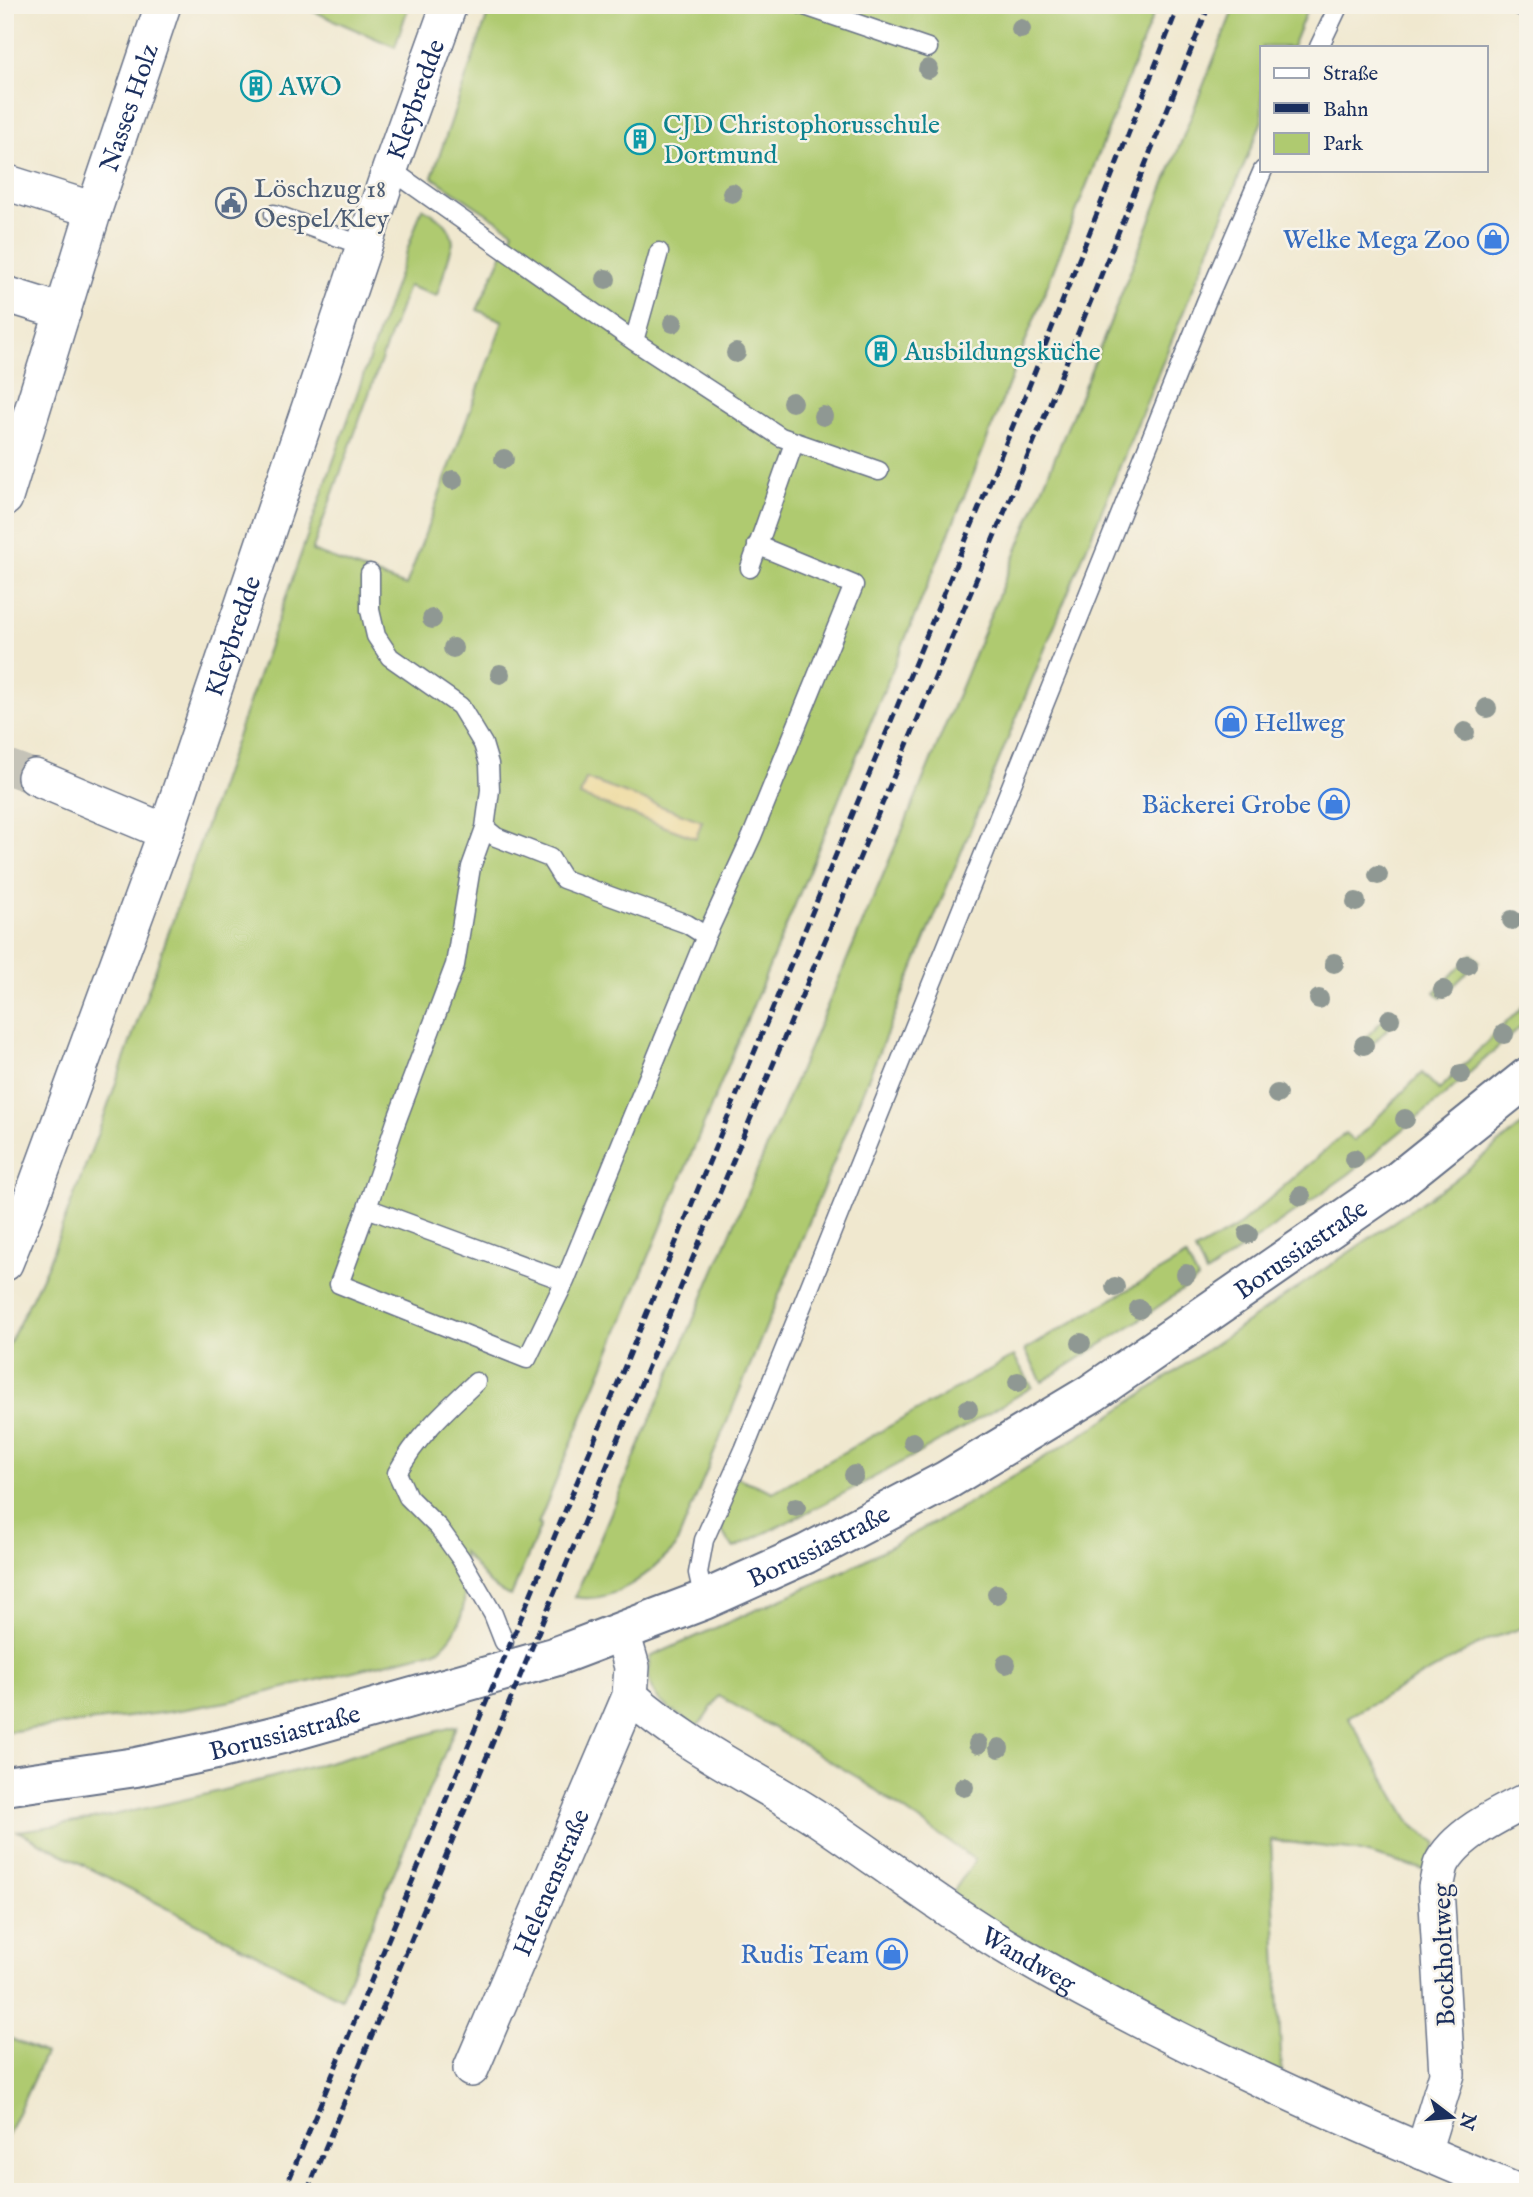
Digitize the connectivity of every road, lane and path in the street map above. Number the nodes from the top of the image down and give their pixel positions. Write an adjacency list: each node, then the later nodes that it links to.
1 (163, 5): 12 (street, Nasses Holz)
2 (449, 5): 9 (street, Kleybredde)
3 (802, 5): 8 (lane)
4 (1339, 5): 7 (lane)
5 (1518, 5): 6 (lane)
6 (1528, 9)
7 (1319, 46)
8 (929, 48)
9 (390, 169): 14 (street, Kleybredde); 18 (lane)
10 (1262, 172): 34 (lane)
11 (5, 183): 12 (street)
12 (94, 210): 17 (street, Nasses Holz)
13 (274, 214): 14 (lane)
14 (364, 246): 27 (street, Kleybredde)
15 (659, 252): 18 (lane)
16 (5, 294): 17 (street)
17 (63, 312): 21 (street, Nasses Holz)
18 (634, 341): 19 (lane)
19 (794, 443): 20 (lane); 22 (lane)
20 (879, 471)
21 (5, 499)
22 (757, 545): 23 (lane); 28 (lane)
23 (750, 568)
24 (370, 573): 26 (lane)
25 (35, 778): 27 (street)
26 (485, 828): 28 (lane); 30 (lane)
27 (166, 832): 31 (street, Kleybredde)
28 (706, 936): 32 (lane)
29 (1528, 1077): 34 (main road, Borussiastraße)
30 (367, 1208): 32 (lane); 32 (lane)
31 (7, 1253)
32 (565, 1281)
33 (476, 1382): 36 (lane)
34 (704, 1600): 35 (main road, Borussiastraße)
35 (622, 1632): 37 (street); 38 (main road, Borussiastraße)
36 (504, 1642)
37 (629, 1696): 40 (street, Helenenstraße); 41 (street, Wandweg)
38 (5, 1786)
39 (1528, 1800): 41 (street, Bockholtweg)
40 (471, 2069)
41 (1423, 2152): 42 (street, Wandweg)
42 (1518, 2192)

